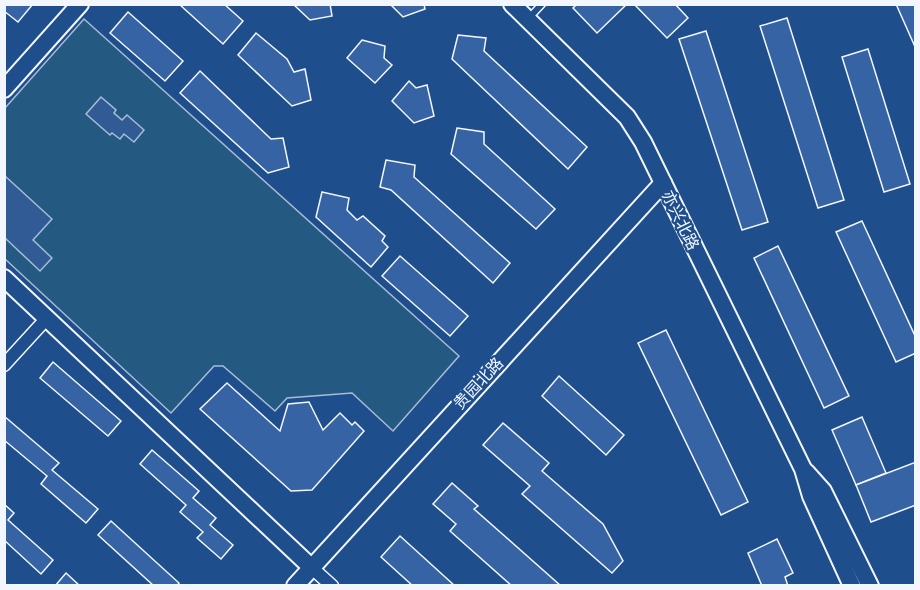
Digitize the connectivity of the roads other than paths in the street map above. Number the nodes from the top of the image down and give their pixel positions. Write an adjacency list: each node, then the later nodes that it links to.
1 (80, 4): 5 (street)
2 (512, 4): 4 (street, 亦兴北路)
3 (542, 4): 4 (lane)
4 (527, 20): 6 (street, 亦兴北路)
5 (4, 88)
6 (663, 183): 10 (street, 亦兴北路); 11 (street, 贵园北路)
7 (4, 278): 8 (street)
8 (47, 318): 9 (street); 11 (street)
9 (4, 365)
10 (803, 469): 14 (street, 亦兴北路); 15 (street, 亦兴北路)
11 (311, 567): 12 (street, 贵园北路); 13 (street)
12 (295, 585)
13 (332, 585)
14 (852, 585)
15 (870, 585)

